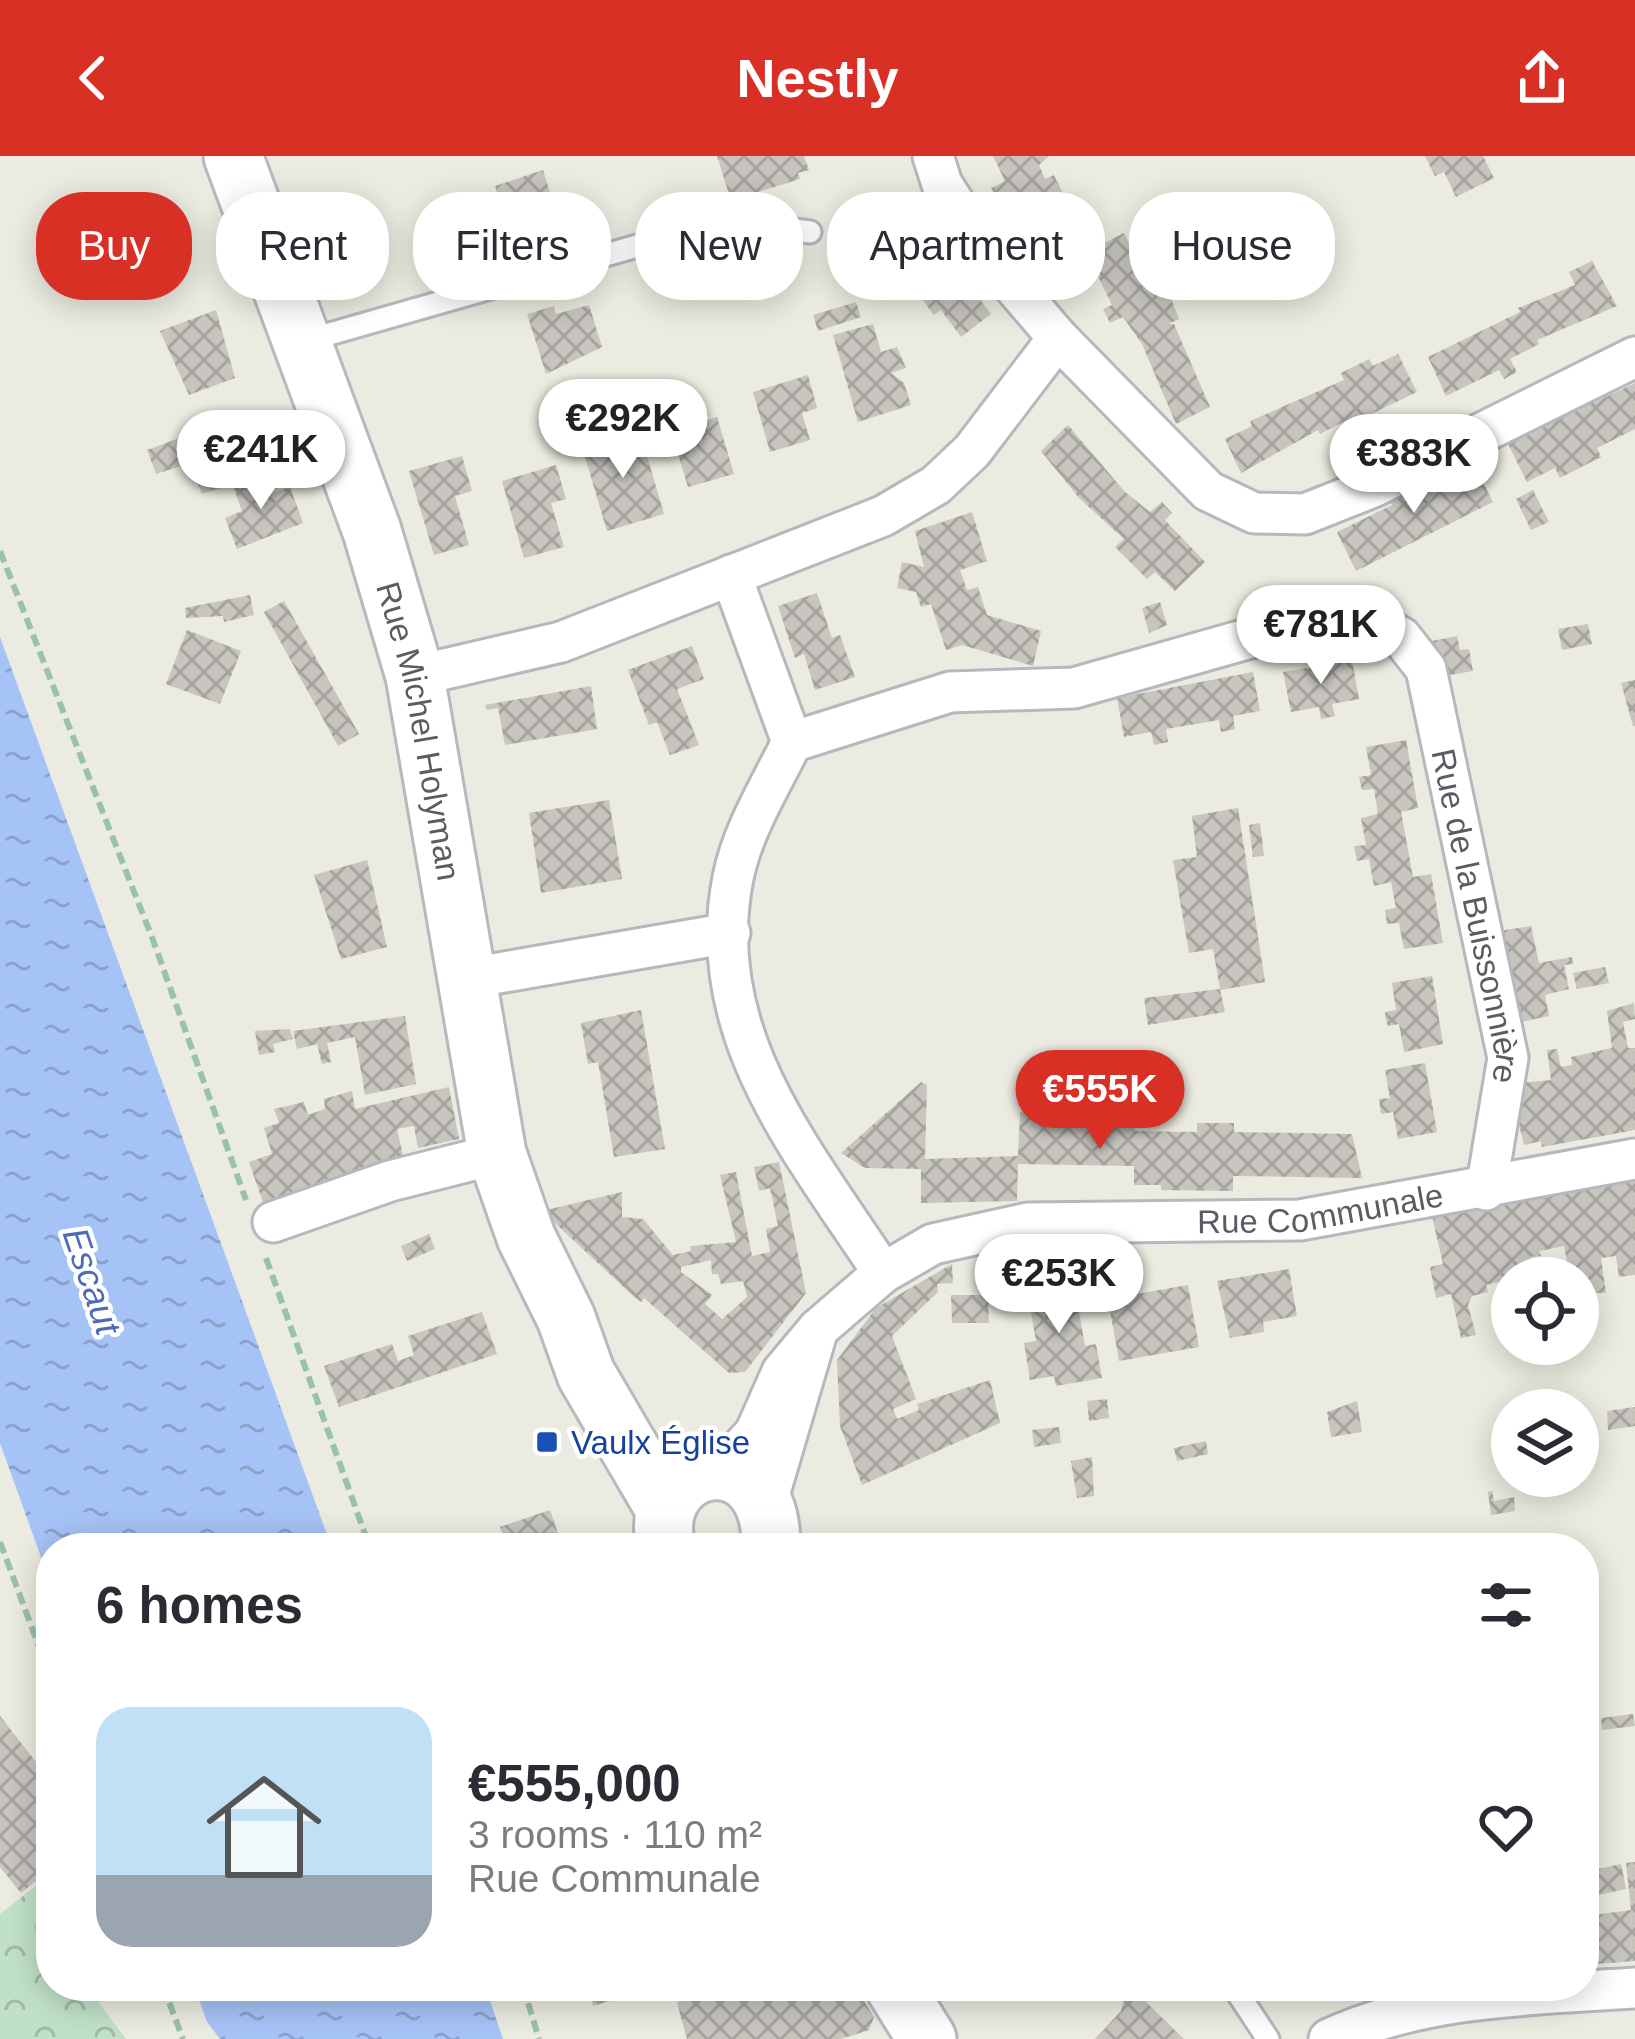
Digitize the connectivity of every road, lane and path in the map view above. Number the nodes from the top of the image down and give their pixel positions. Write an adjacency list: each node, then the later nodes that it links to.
1 (233, 156): 5 (main road, Rue Michel Holyman)
2 (933, 156): 4 (street)
3 (810, 232): 5 (lane)
4 (1058, 338): 6 (street); 8 (street)
5 (305, 341): 9 (main road, Rue Michel Holyman)
6 (1635, 357)
7 (0, 551): 16 (path)
8 (730, 575): 9 (street); 10 (street)
9 (415, 676): 12 (main road, Rue Michel Holyman)
10 (792, 742): 11 (street); 15 (street, Rue de la Buissonnière)
11 (730, 933): 12 (street); 17 (street)
12 (464, 979): 13 (main road, Rue Michel Holyman)
13 (497, 1154): 16 (street); 19 (main road, Rue Michel Holyman)
14 (1635, 1159): 15 (street, Rue Communale)
15 (1486, 1190): 17 (street, Rue Communale)
16 (262, 1226): 20 (path)
17 (883, 1273): 18 (street, Rue Communale)
18 (818, 1329): 19 (street, Rue Communale); 21 (street)
19 (688, 1501): 22 (main road)
20 (365, 1533)
21 (769, 1533)
22 (769, 1533)
23 (0, 1542): 24 (path)
24 (10, 1569): 25 (path); 26 (path)
25 (0, 1573)
26 (36, 1639)
27 (1635, 1988): 28 (street)
28 (1599, 1990)
29 (169, 2001): 34 (path)
30 (528, 2001): 35 (path)
31 (903, 2001): 36 (main road)
32 (1243, 2001): 37 (lane)
33 (1462, 2001): 38 (street)
34 (183, 2039)
35 (539, 2039)
36 (927, 2039)
37 (1268, 2039)
38 (1329, 2039)

